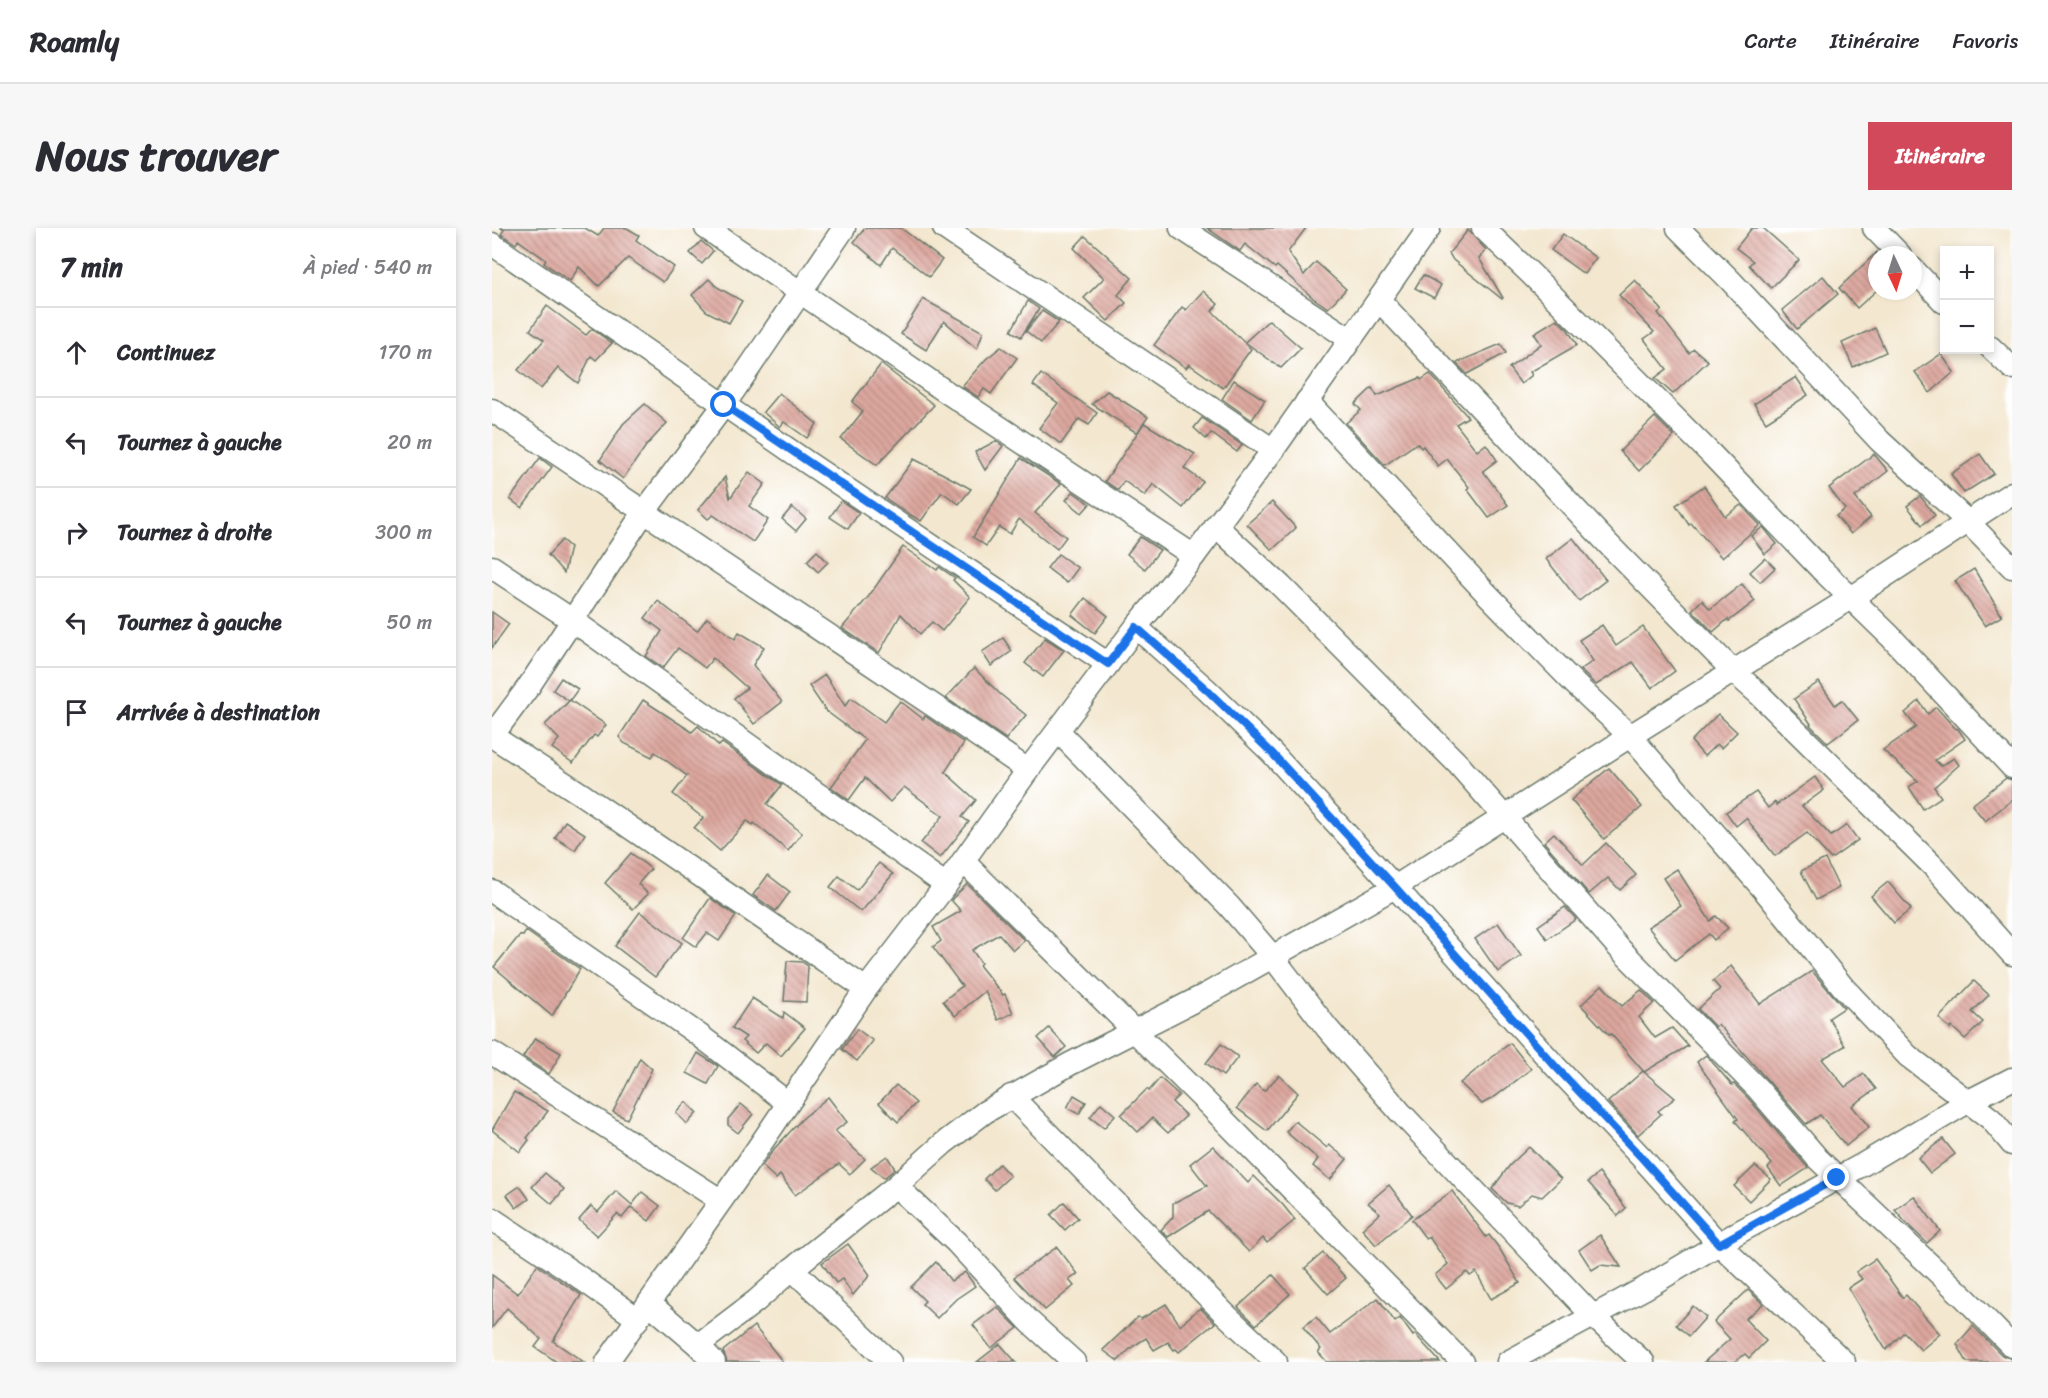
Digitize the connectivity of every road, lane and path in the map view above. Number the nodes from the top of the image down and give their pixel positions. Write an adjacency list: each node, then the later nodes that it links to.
1 (706, 228): 12 (street)
2 (844, 228): 12 (street)
3 (944, 228): 21 (street)
4 (1180, 228): 15 (street)
5 (1483, 228): 29 (street)
6 (1678, 228): 24 (street)
7 (1874, 228): 10 (street)
8 (1426, 229): 13 (street)
9 (492, 244): 19 (street)
10 (1891, 246)
11 (1922, 279): 14 (street)
12 (800, 292): 19 (street); 26 (street)
13 (1378, 300): 15 (street); 33 (street)
14 (1942, 300)
15 (1350, 339): 18 (street)
16 (1994, 352): 17 (street)
17 (2012, 368)
18 (1306, 401): 21 (street); 35 (street)
19 (724, 405): 23 (street); 32 (street)
20 (492, 410): 23 (street)
21 (1273, 450): 25 (street)
22 (2012, 493): 24 (street)
23 (644, 512): 30 (street); 37 (street)
24 (1967, 521): 28 (street); 29 (street)
25 (1216, 526): 26 (street); 38 (street)
26 (1194, 556): 31 (street)
27 (492, 567): 30 (street)
28 (2012, 567)
29 (1851, 597): 33 (street); 36 (street)
30 (572, 620): 40 (street); 45 (street)
31 (1136, 627): 32 (street); 41 (street)
32 (1108, 664): 34 (street)
33 (1734, 672): 35 (street); 43 (street)
34 (1058, 731): 37 (street); 44 (street)
35 (1630, 736): 38 (street); 50 (street)
36 (2012, 767)
37 (1028, 770): 39 (street)
38 (1505, 818): 41 (street); 53 (street)
39 (963, 861): 40 (street); 46 (street)
40 (946, 885): 45 (street)
41 (1395, 887): 44 (street); 57 (street)
42 (492, 891): 51 (street)
43 (2012, 954)
44 (1272, 956): 46 (street); 60 (street)
45 (867, 989): 51 (street)
46 (1133, 1031): 49 (street); 68 (street)
47 (492, 1053): 55 (street)
48 (2012, 1078): 50 (street)
49 (1011, 1096): 54 (street); 67 (street)
50 (1969, 1101): 52 (street); 53 (street)
51 (788, 1103): 55 (street)
52 (2012, 1144)
53 (1837, 1178): 57 (street); 62 (street)
54 (896, 1186): 58 (street); 66 (street)
55 (720, 1200): 59 (street)
56 (492, 1219): 59 (street)
57 (1719, 1244): 60 (street); 71 (street)
58 (792, 1269): 61 (street); 65 (street)
59 (644, 1311): 61 (street); 63 (street)
60 (1592, 1315): 69 (street); 70 (street)
61 (698, 1345): 64 (street)
62 (2012, 1346)
63 (607, 1362)
64 (714, 1362)
65 (890, 1362)
66 (1074, 1362)
67 (1276, 1362)
68 (1462, 1362)
69 (1508, 1362)
70 (1643, 1362)
71 (1844, 1362)

